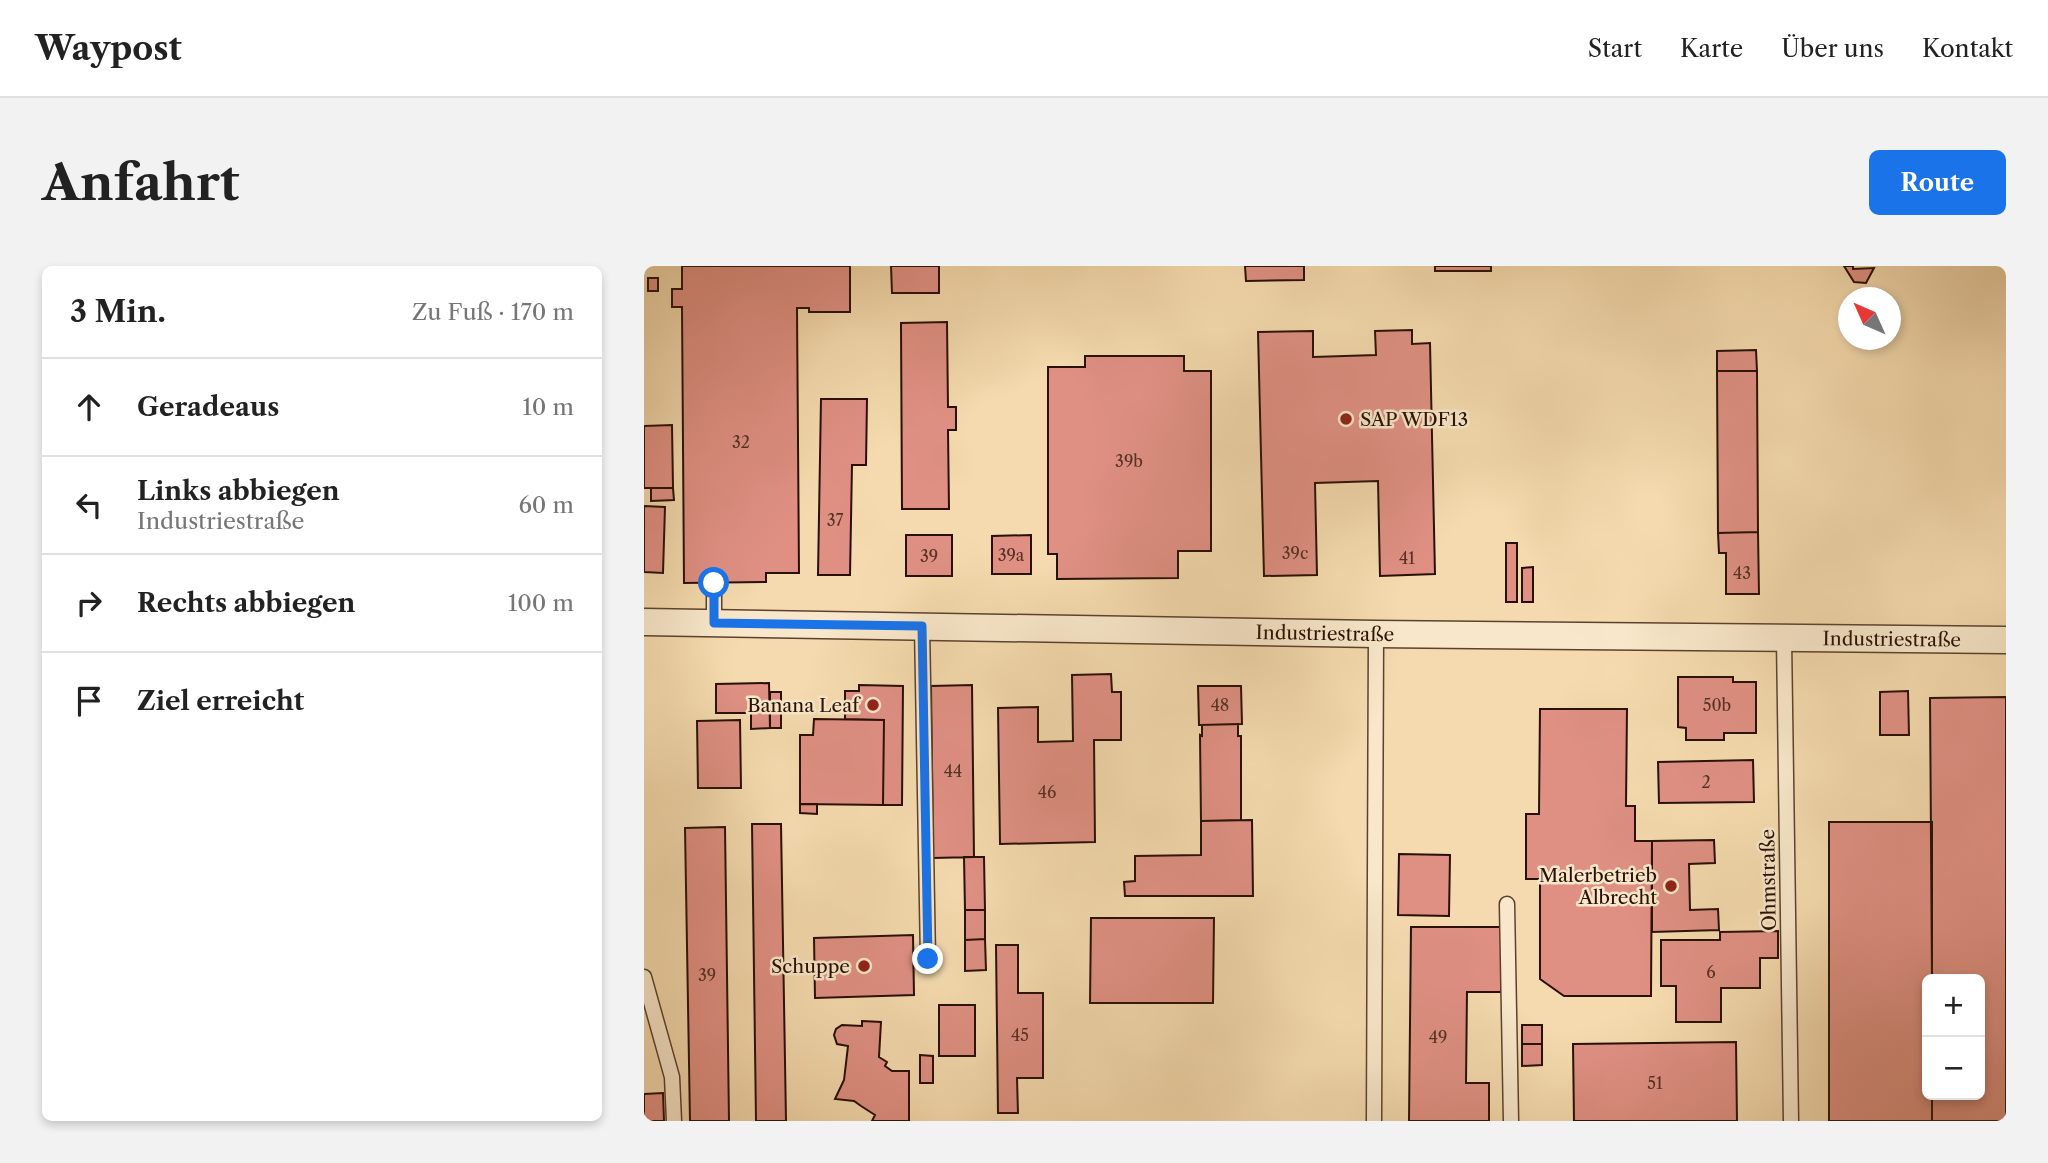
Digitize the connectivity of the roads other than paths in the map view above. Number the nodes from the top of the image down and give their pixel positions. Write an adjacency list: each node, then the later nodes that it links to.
1 (714, 583): 3 (lane)
2 (644, 622): 3 (street, Industriestraße)
3 (714, 623): 4 (street, Industriestraße)
4 (922, 626): 5 (street, Industriestraße); 9 (lane)
5 (1377, 634): 6 (street, Industriestraße); 12 (lane)
6 (1784, 639): 7 (street, Industriestraße); 14 (lane, Ohmstraße)
7 (2006, 640)
8 (1507, 904): 13 (lane)
9 (928, 959)
10 (644, 977): 11 (lane)
11 (674, 1121)
12 (1374, 1121)
13 (1511, 1121)
14 (1791, 1121)

